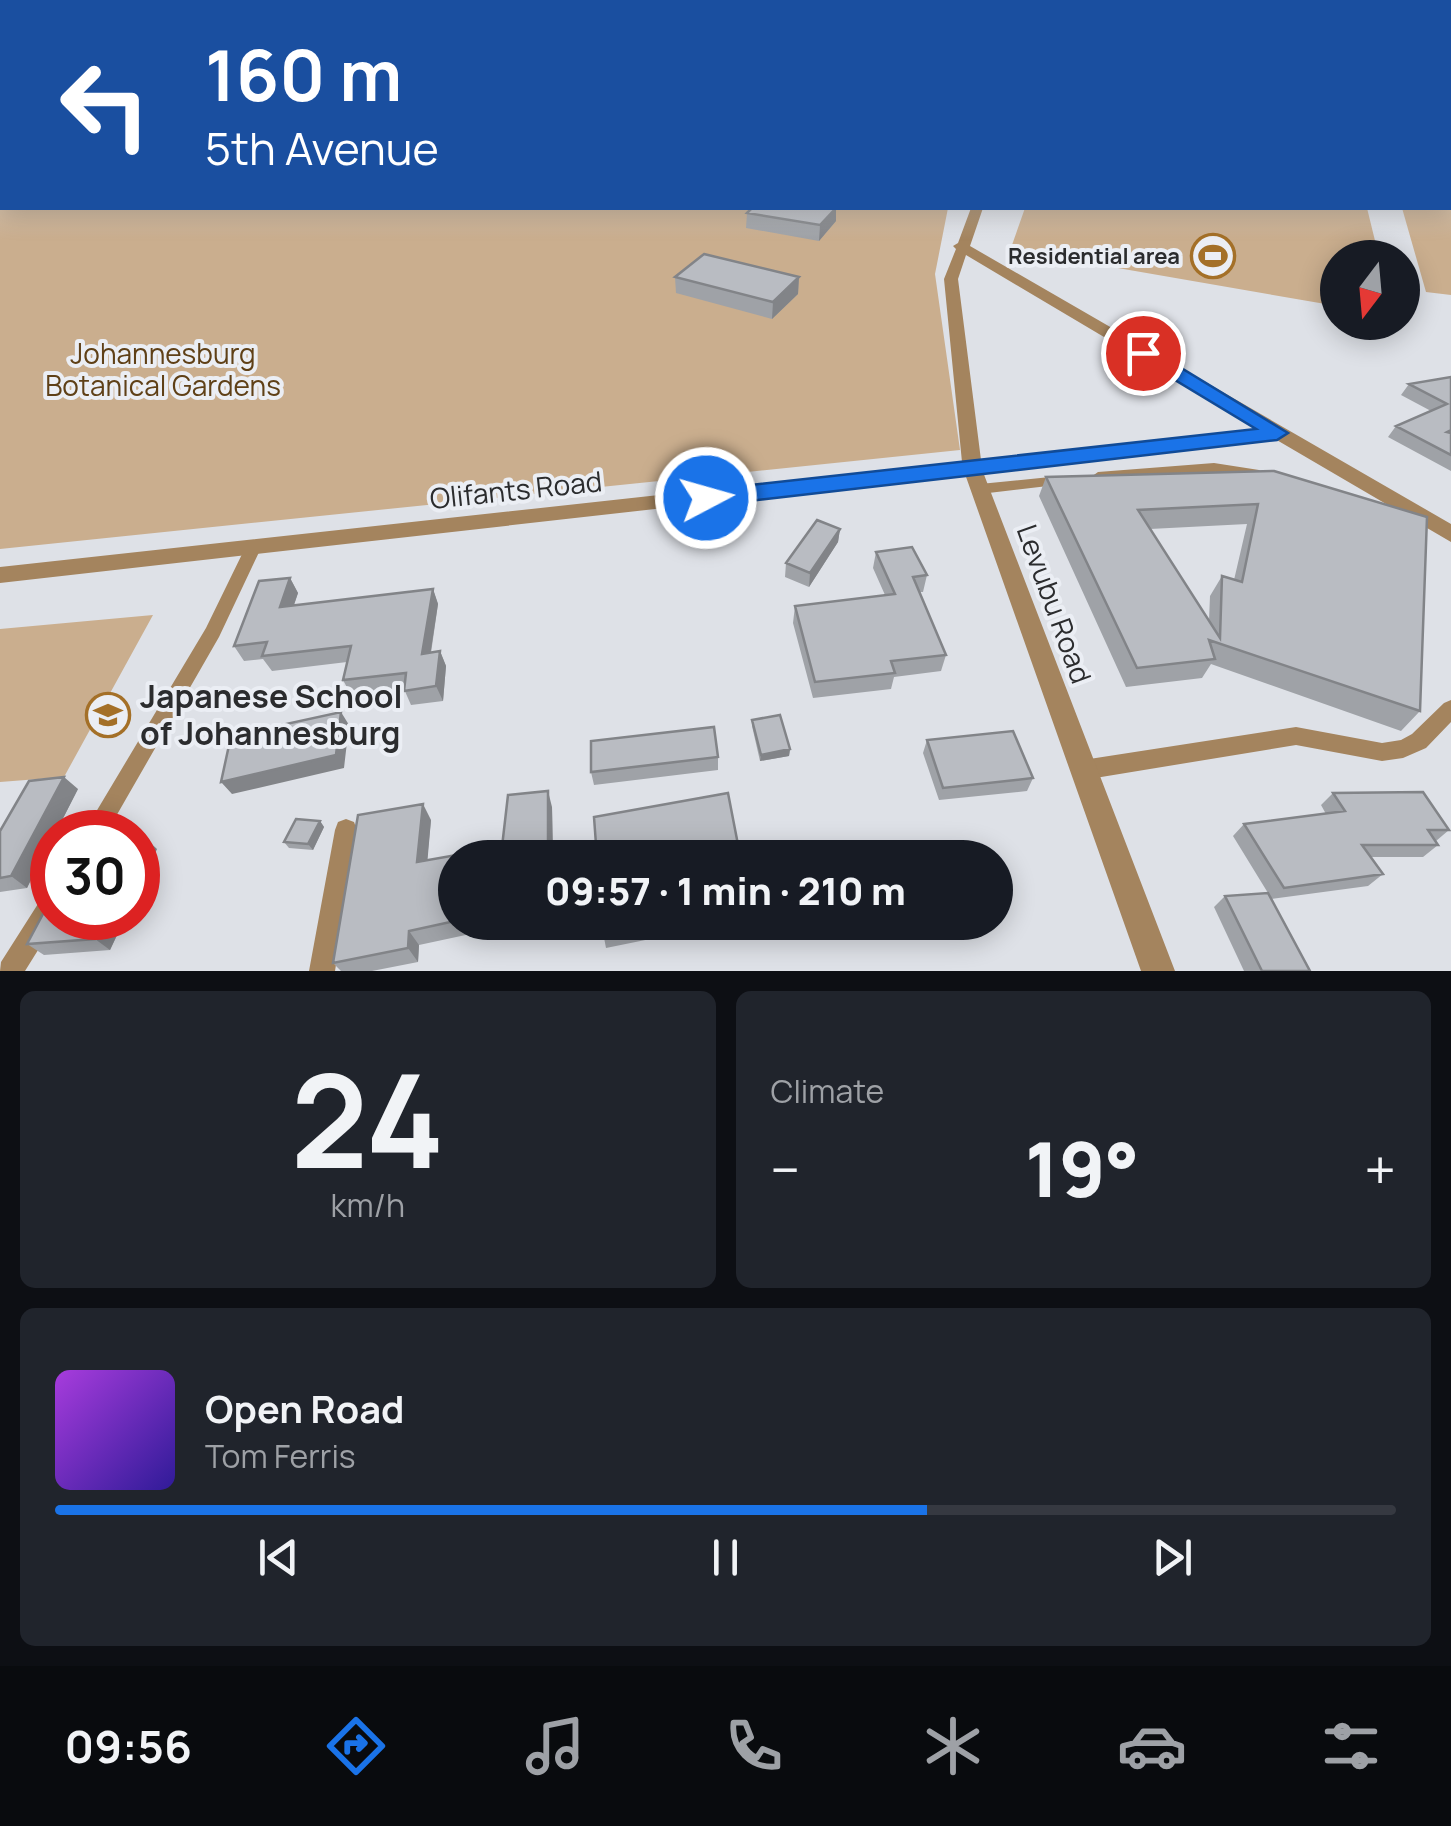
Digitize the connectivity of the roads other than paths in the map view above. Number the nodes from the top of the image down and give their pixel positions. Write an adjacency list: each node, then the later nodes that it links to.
1 (976, 210): 2 (street, Levubu Road)
2 (960, 246): 3 (street); 4 (street, Levubu Road)
3 (1277, 433): 4 (street, Olifants Road); 7 (street)
4 (976, 479): 5 (lane); 8 (street, Olifants Road); 11 (street, Levubu Road)
5 (1282, 481)
6 (1376, 512): 7 (lane)
7 (1451, 535)
8 (253, 548): 9 (street, Olifants Road); 12 (lane)
9 (0, 575)
10 (1451, 709): 11 (lane)
11 (1083, 770): 17 (street, Levubu Road)
12 (108, 810)
13 (346, 830): 16 (lane)
14 (30, 940): 15 (lane)
15 (10, 971)
16 (322, 971)
17 (1158, 971)

